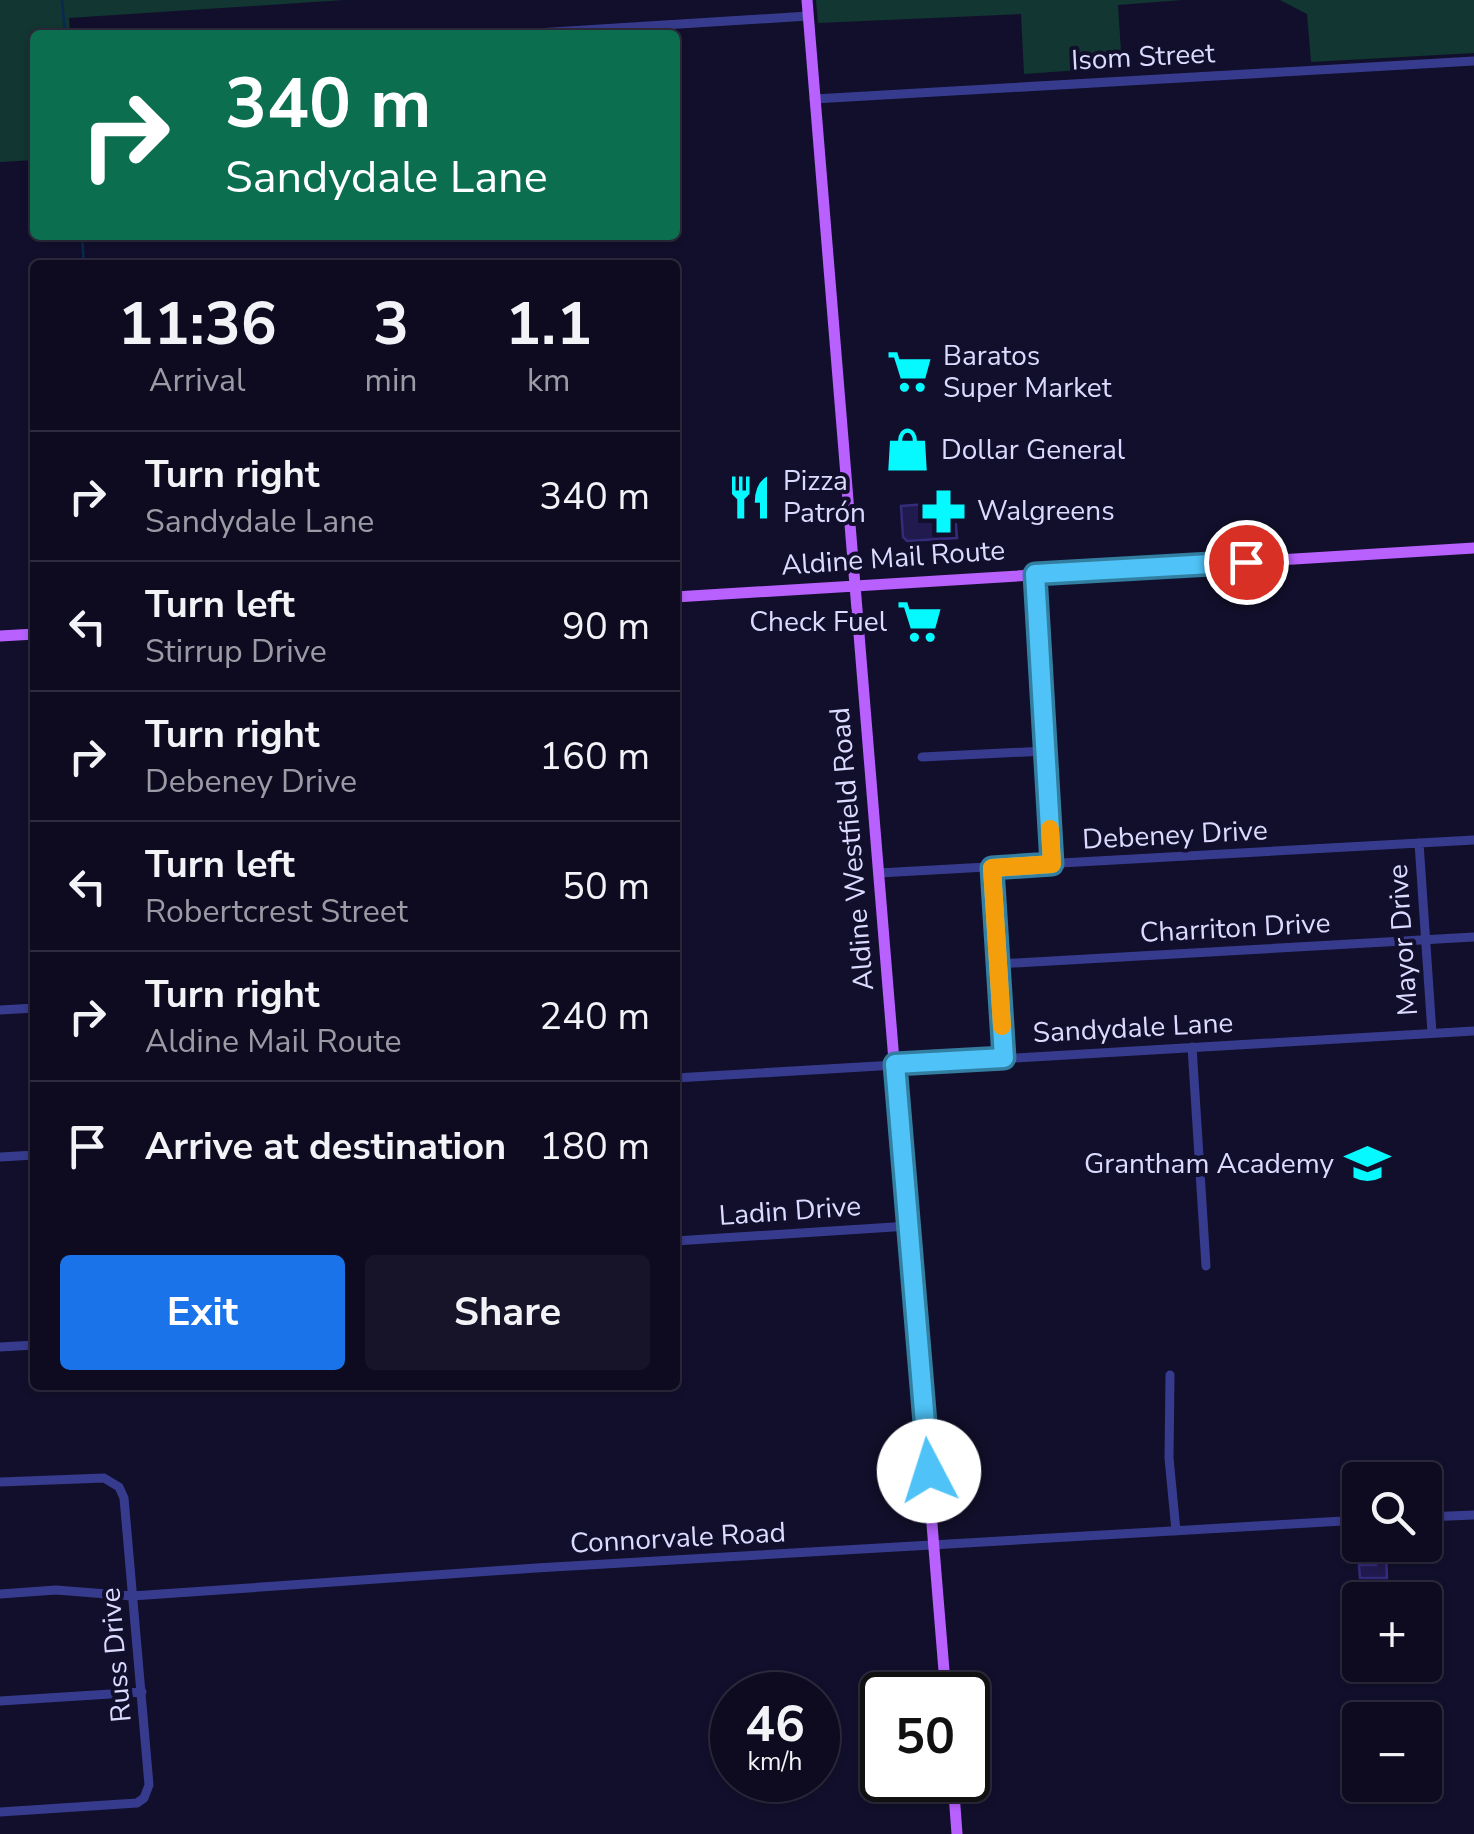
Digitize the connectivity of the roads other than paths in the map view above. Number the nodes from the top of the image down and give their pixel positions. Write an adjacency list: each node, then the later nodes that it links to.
1 (807, 0): 2 (main road, Aldine Westfield Road)
2 (808, 16): 3 (street); 5 (main road, Aldine Westfield Road)
3 (585, 30)
4 (1474, 61): 5 (street, Isom Street)
5 (814, 99): 8 (main road, Aldine Westfield Road)
6 (1474, 548): 7 (main road, Aldine Mail Route)
7 (1035, 574): 8 (main road, Aldine Mail Route); 12 (street)
8 (854, 585): 9 (main road, Aldine Mail Route); 18 (main road, Aldine Westfield Road)
9 (680, 597)
10 (30, 634): 11 (main road)
11 (0, 636)
12 (1046, 750): 13 (street); 16 (street)
13 (922, 757)
14 (1474, 840): 15 (street, Debeney Drive)
15 (1419, 843): 16 (street, Debeney Drive); 20 (street, Mayor Drive)
16 (1052, 864): 17 (street, Debeney Drive)
17 (992, 868): 18 (street, Debeney Drive); 21 (street)
18 (879, 873): 28 (main road, Aldine Westfield Road)
19 (1474, 936): 20 (street, Charriton Drive)
20 (1426, 939): 21 (street, Charriton Drive); 25 (street, Mayor Drive)
21 (998, 964): 27 (street)
22 (30, 1008): 23 (street)
23 (0, 1010)
24 (1474, 1031): 25 (street, Sandydale Lane)
25 (1432, 1033): 26 (street, Sandydale Lane)
26 (1192, 1047): 27 (street, Sandydale Lane); 34 (street)
27 (1004, 1058): 28 (street, Sandydale Lane)
28 (895, 1064): 29 (street, Sandydale Lane); 32 (main road, Aldine Westfield Road)
29 (680, 1078)
30 (30, 1155): 31 (street)
31 (0, 1157)
32 (909, 1226): 33 (street, Ladin Drive); 43 (main road, Aldine Westfield Road)
33 (680, 1241)
34 (1206, 1266)
35 (30, 1345): 36 (street)
36 (0, 1347)
37 (1170, 1376): 42 (street)
38 (0, 1482): 45 (street, Russ Drive)
39 (1474, 1515): 40 (street)
40 (1442, 1516)
41 (1342, 1521): 42 (street, Connorvale Road)
42 (1176, 1530): 43 (street, Connorvale Road)
43 (936, 1546): 45 (street, Connorvale Road); 46 (main road, Aldine Westfield Road)
44 (0, 1594): 45 (street, Connorvale Road)
45 (132, 1596): 47 (street, Russ Drive)
46 (944, 1672)
47 (142, 1692): 48 (street); 50 (street, Russ Drive)
48 (0, 1701)
49 (955, 1802): 51 (main road)
50 (0, 1812)
51 (958, 1834)

